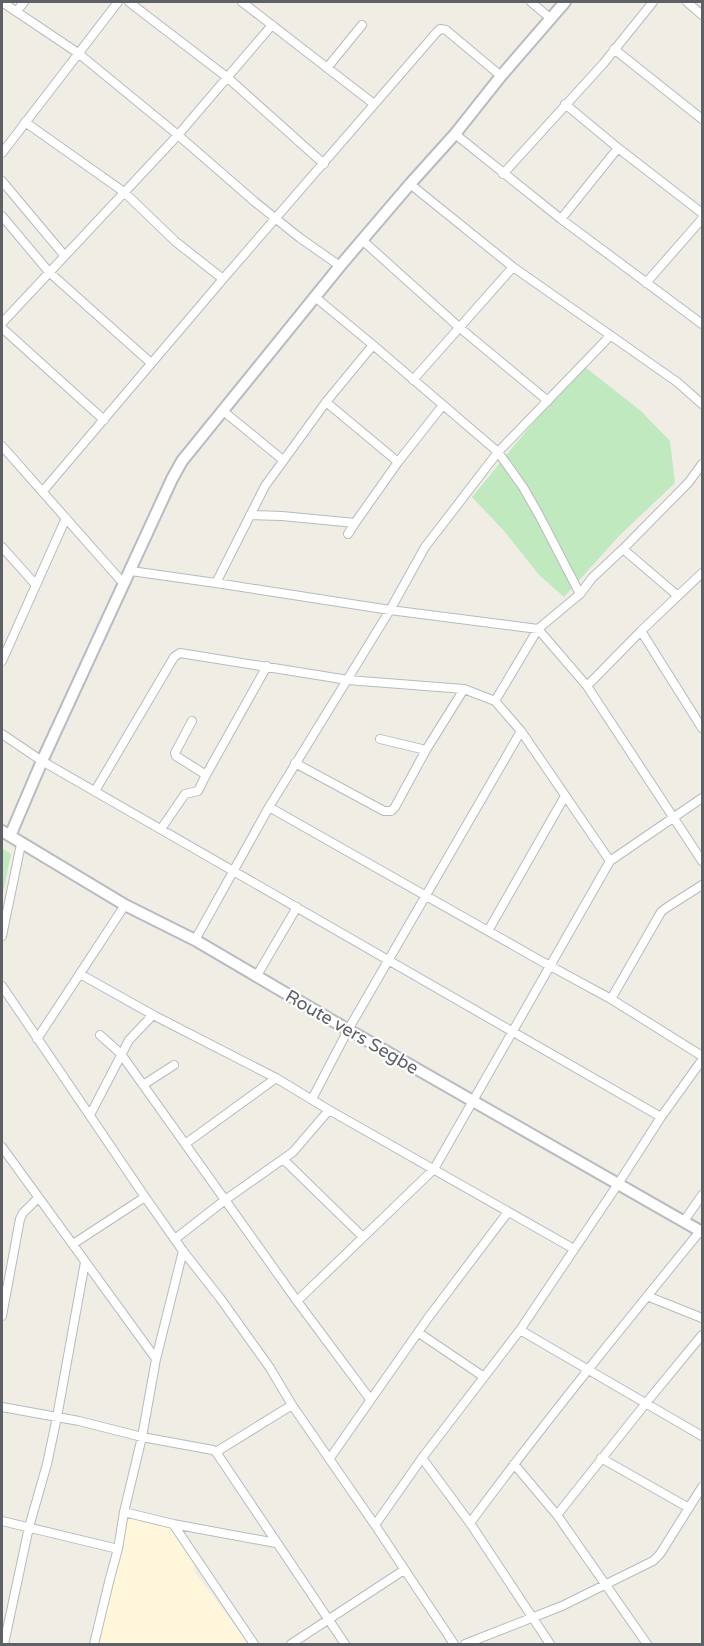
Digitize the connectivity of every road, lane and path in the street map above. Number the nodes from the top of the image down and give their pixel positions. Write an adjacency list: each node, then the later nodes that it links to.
1 (2, 2): 10 (street)
2 (24, 2): 10 (street)
3 (118, 2): 16 (street)
4 (129, 2): 19 (street)
5 (242, 2): 13 (street)
6 (531, 2): 12 (street)
7 (565, 2): 12 (street)
8 (653, 2): 15 (street)
9 (687, 2): 11 (street)
10 (16, 11): 16 (street)
11 (702, 15)
12 (550, 18): 18 (street)
13 (272, 25): 17 (street); 19 (street)
14 (362, 25): 17 (street)
15 (614, 49): 21 (street); 22 (street)
16 (78, 53): 23 (street); 25 (street)
17 (327, 68): 20 (street)
18 (501, 76): 20 (street); 24 (street)
19 (228, 78): 25 (street); 28 (street)
20 (374, 104): 28 (street)
21 (565, 104): 26 (street); 29 (street)
22 (702, 119)
23 (25, 122): 27 (street); 32 (street)
24 (455, 134): 29 (street); 31 (street)
25 (178, 135): 32 (street); 35 (street)
26 (618, 148): 33 (street); 36 (street)
27 (2, 153)
28 (324, 164): 35 (street)
29 (503, 174): 36 (street)
30 (2, 181): 39 (street)
31 (410, 184): 38 (street); 41 (street)
32 (124, 192): 39 (street); 43 (street)
33 (702, 213)
34 (2, 216): 42 (street)
35 (276, 219): 40 (street); 43 (street)
36 (561, 219): 44 (street)
37 (702, 219): 44 (street)
38 (362, 240): 40 (street); 49 (street)
39 (64, 255): 42 (street)
40 (340, 266): 45 (street)
41 (513, 267): 49 (street); 50 (street)
42 (49, 272): 46 (street); 52 (street)
43 (222, 279): 52 (street)
44 (646, 283): 47 (street)
45 (315, 297): 51 (street); 58 (street)
46 (2, 323)
47 (702, 324)
48 (2, 328): 59 (street)
49 (460, 328): 53 (street); 54 (street)
50 (610, 336): 54 (street); 56 (street)
51 (373, 345): 53 (street); 55 (street)
52 (151, 363): 59 (street)
53 (413, 380): 57 (street)
54 (548, 401): 61 (street)
55 (326, 402): 62 (street); 63 (street)
56 (702, 404)
57 (443, 405): 61 (street); 63 (street)
58 (222, 410): 62 (street); 74 (street)
59 (105, 420): 65 (street)
60 (2, 446): 65 (street)
61 (498, 452): 79 (street); 81 (street)
62 (283, 460): 66 (street)
63 (399, 462): 68 (street)
64 (702, 464): 71 (street)
65 (43, 491): 67 (street)
66 (250, 515): 68 (street); 76 (street)
67 (66, 518): 77 (street); 78 (street)
68 (355, 523): 69 (street)
69 (348, 534)
70 (2, 547): 72 (street)
71 (623, 549): 79 (street); 80 (street)
72 (8, 554): 73 (street); 78 (street)
73 (2, 561)
74 (130, 571): 76 (street); 77 (street)
75 (702, 573): 80 (street)
76 (216, 583): 81 (street)
77 (124, 584): 96 (street)
78 (36, 585): 84 (street)
79 (580, 594): 82 (street)
80 (678, 596): 83 (street)
81 (390, 610): 82 (street); 86 (street)
82 (538, 629): 87 (street); 89 (street)
83 (641, 631): 87 (street); 91 (street)
84 (2, 661)
85 (267, 666): 86 (street); 98 (street); 99 (street)
86 (348, 680): 88 (street); 97 (street)
87 (587, 686): 103 (street)
88 (464, 689): 89 (street); 95 (street)
89 (495, 700): 92 (street)
90 (192, 721): 98 (street)
91 (702, 728)
92 (521, 731): 100 (street); 111 (street)
93 (2, 734): 96 (street)
94 (380, 739): 95 (street)
95 (426, 750): 97 (street)
96 (42, 761): 99 (street); 105 (street)
97 (295, 763): 102 (street)
98 (206, 775): 104 (street)
99 (95, 791): 104 (street)
100 (564, 796): 107 (street); 114 (street)
101 (702, 798): 103 (street)
102 (269, 807): 109 (street); 111 (street)
103 (672, 817): 107 (street); 108 (street)
104 (161, 830): 109 (street)
105 (6, 833): 106 (street, Route vers Segbe)
106 (21, 844): 112 (street, Route vers Segbe); 115 (street)
107 (610, 861): 118 (street)
108 (702, 861)
109 (234, 871): 113 (street); 116 (street)
110 (702, 885): 122 (street)
111 (426, 896): 114 (street); 117 (street)
112 (125, 905): 116 (street, Route vers Segbe); 119 (street)
113 (297, 907): 117 (street); 120 (street)
114 (488, 931): 118 (street)
115 (2, 936)
116 (195, 940): 120 (street, Route vers Segbe)
117 (388, 959): 124 (street); 125 (street)
118 (549, 966): 122 (street); 125 (street)
119 (80, 974): 123 (street); 127 (street)
120 (256, 976): 124 (street, Route vers Segbe)
121 (2, 986): 127 (street)
122 (611, 999): 129 (street)
123 (155, 1016): 128 (street); 131 (street)
124 (348, 1030): 133 (street); 134 (street, Route vers Segbe)
125 (512, 1030): 134 (street); 137 (street)
126 (100, 1035): 128 (street)
127 (37, 1039): 136 (street)
128 (121, 1054): 132 (street); 136 (street)
129 (702, 1058): 137 (street)
130 (174, 1065): 132 (street)
131 (276, 1078): 133 (street); 138 (street)
132 (143, 1086): 138 (street)
133 (312, 1099): 135 (street)
134 (472, 1101): 141 (street); 142 (street, Route vers Segbe)
135 (329, 1110): 140 (street); 141 (street)
136 (90, 1115): 144 (street)
137 (661, 1117): 142 (street)
138 (185, 1144): 146 (street)
139 (2, 1147): 145 (street)
140 (283, 1159): 146 (street); 150 (street)
141 (434, 1169): 147 (street); 150 (street)
142 (618, 1184): 148 (street, Route vers Segbe); 153 (street)
143 (702, 1195): 148 (street)
144 (145, 1197): 151 (street); 152 (street)
145 (38, 1198): 152 (street); 158 (street)
146 (225, 1200): 151 (street); 157 (street)
147 (508, 1212): 153 (street); 161 (street)
148 (684, 1221): 149 (street, Route vers Segbe)
149 (702, 1231): 156 (street)
150 (363, 1237): 157 (street)
151 (175, 1239): 154 (street)
152 (73, 1244): 155 (street)
153 (574, 1249): 160 (street)
154 (183, 1251): 163 (street); 168 (street)
155 (85, 1262): 163 (street); 170 (street)
156 (647, 1296): 159 (street); 164 (street)
157 (297, 1301): 166 (street)
158 (2, 1316)
159 (702, 1318)
160 (520, 1330): 164 (street); 165 (street)
161 (419, 1333): 165 (street); 166 (street)
162 (702, 1335): 167 (street)
163 (156, 1359): 172 (street)
164 (588, 1369): 167 (street); 177 (street)
165 (484, 1377): 175 (street)
166 (370, 1399): 174 (street)
167 (646, 1403): 171 (street); 176 (street)
168 (292, 1405): 173 (street); 174 (street)
169 (2, 1407): 170 (street)
170 (57, 1417): 172 (street); 186 (street)
171 (702, 1436)
172 (142, 1437): 173 (street); 180 (street)
173 (216, 1452): 187 (street)
174 (330, 1458): 185 (street)
175 (422, 1458): 183 (street); 185 (street)
176 (601, 1458): 179 (street); 181 (street)
177 (514, 1464): 181 (street); 183 (street)
178 (702, 1487): 179 (street)
179 (689, 1508): 190 (street)
180 (124, 1512): 184 (street); 188 (street)
181 (557, 1515): 190 (street)
182 (2, 1521): 186 (street)
183 (470, 1523): 191 (street)
184 (173, 1524): 187 (street); 195 (street)
185 (375, 1525): 189 (street)
186 (29, 1527): 188 (street); 193 (street)
187 (276, 1544): 192 (street)
188 (118, 1549): 194 (street)
189 (404, 1570): 192 (street); 198 (street)
190 (605, 1585): 191 (street); 201 (street)
191 (533, 1618): 199 (street); 200 (street)
192 (329, 1620): 196 (street); 197 (street)
193 (4, 1644)
194 (94, 1644)
195 (254, 1644)
196 (291, 1644)
197 (345, 1644)
198 (453, 1644)
199 (465, 1644)
200 (550, 1644)
201 (647, 1644)

